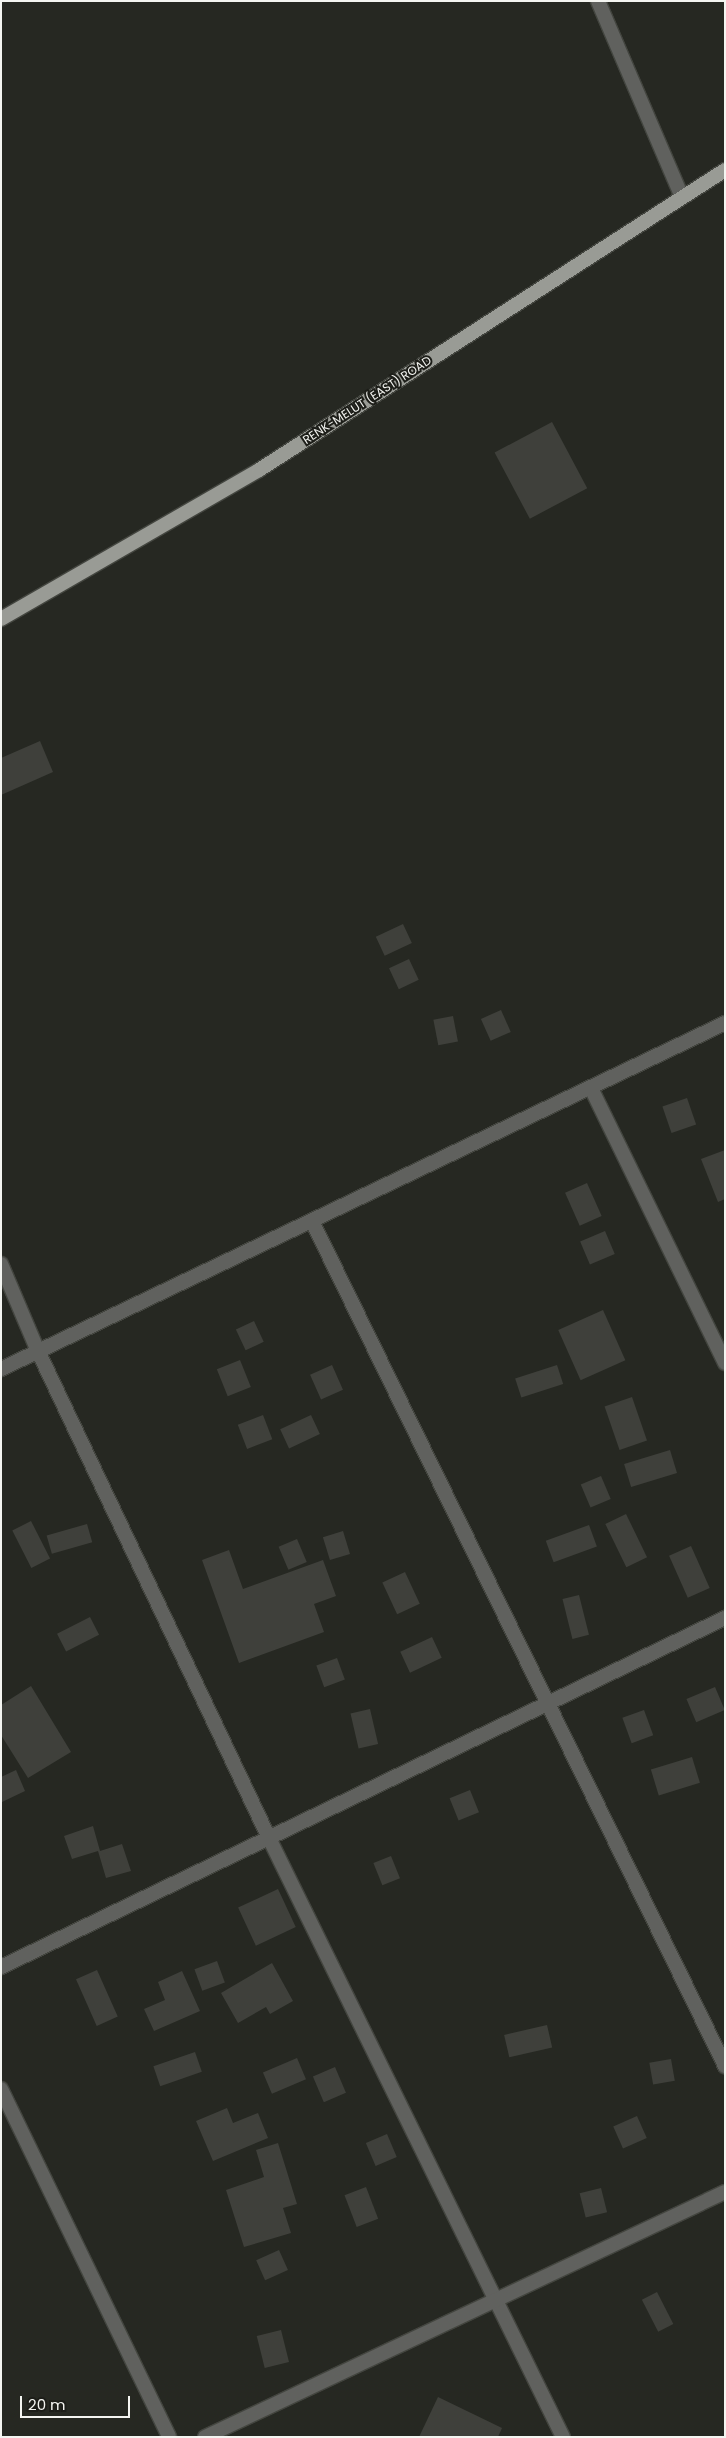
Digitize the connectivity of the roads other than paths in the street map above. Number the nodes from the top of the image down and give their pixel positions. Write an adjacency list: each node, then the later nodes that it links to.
1 (598, 1): 3 (street)
2 (725, 170): 3 (main road, RENK-MELUT (EAST) ROAD)
3 (682, 197): 4 (main road, RENK-MELUT (EAST) ROAD)
4 (1, 619)
5 (725, 1023): 6 (street)
6 (591, 1088): 7 (street); 10 (street)
7 (312, 1221): 9 (street); 13 (street)
8 (1, 1264): 9 (street)
9 (38, 1351): 11 (street); 14 (street)
10 (725, 1363)
11 (1, 1369)
12 (725, 1618): 13 (street)
13 (547, 1704): 14 (street); 16 (street)
14 (269, 1838): 15 (street); 19 (street)
15 (1, 1967)
16 (725, 2066)
17 (1, 2089): 20 (street)
18 (725, 2192): 19 (street)
19 (498, 2299): 21 (street); 22 (street)
20 (169, 2437)
21 (205, 2437)
22 (563, 2437)

